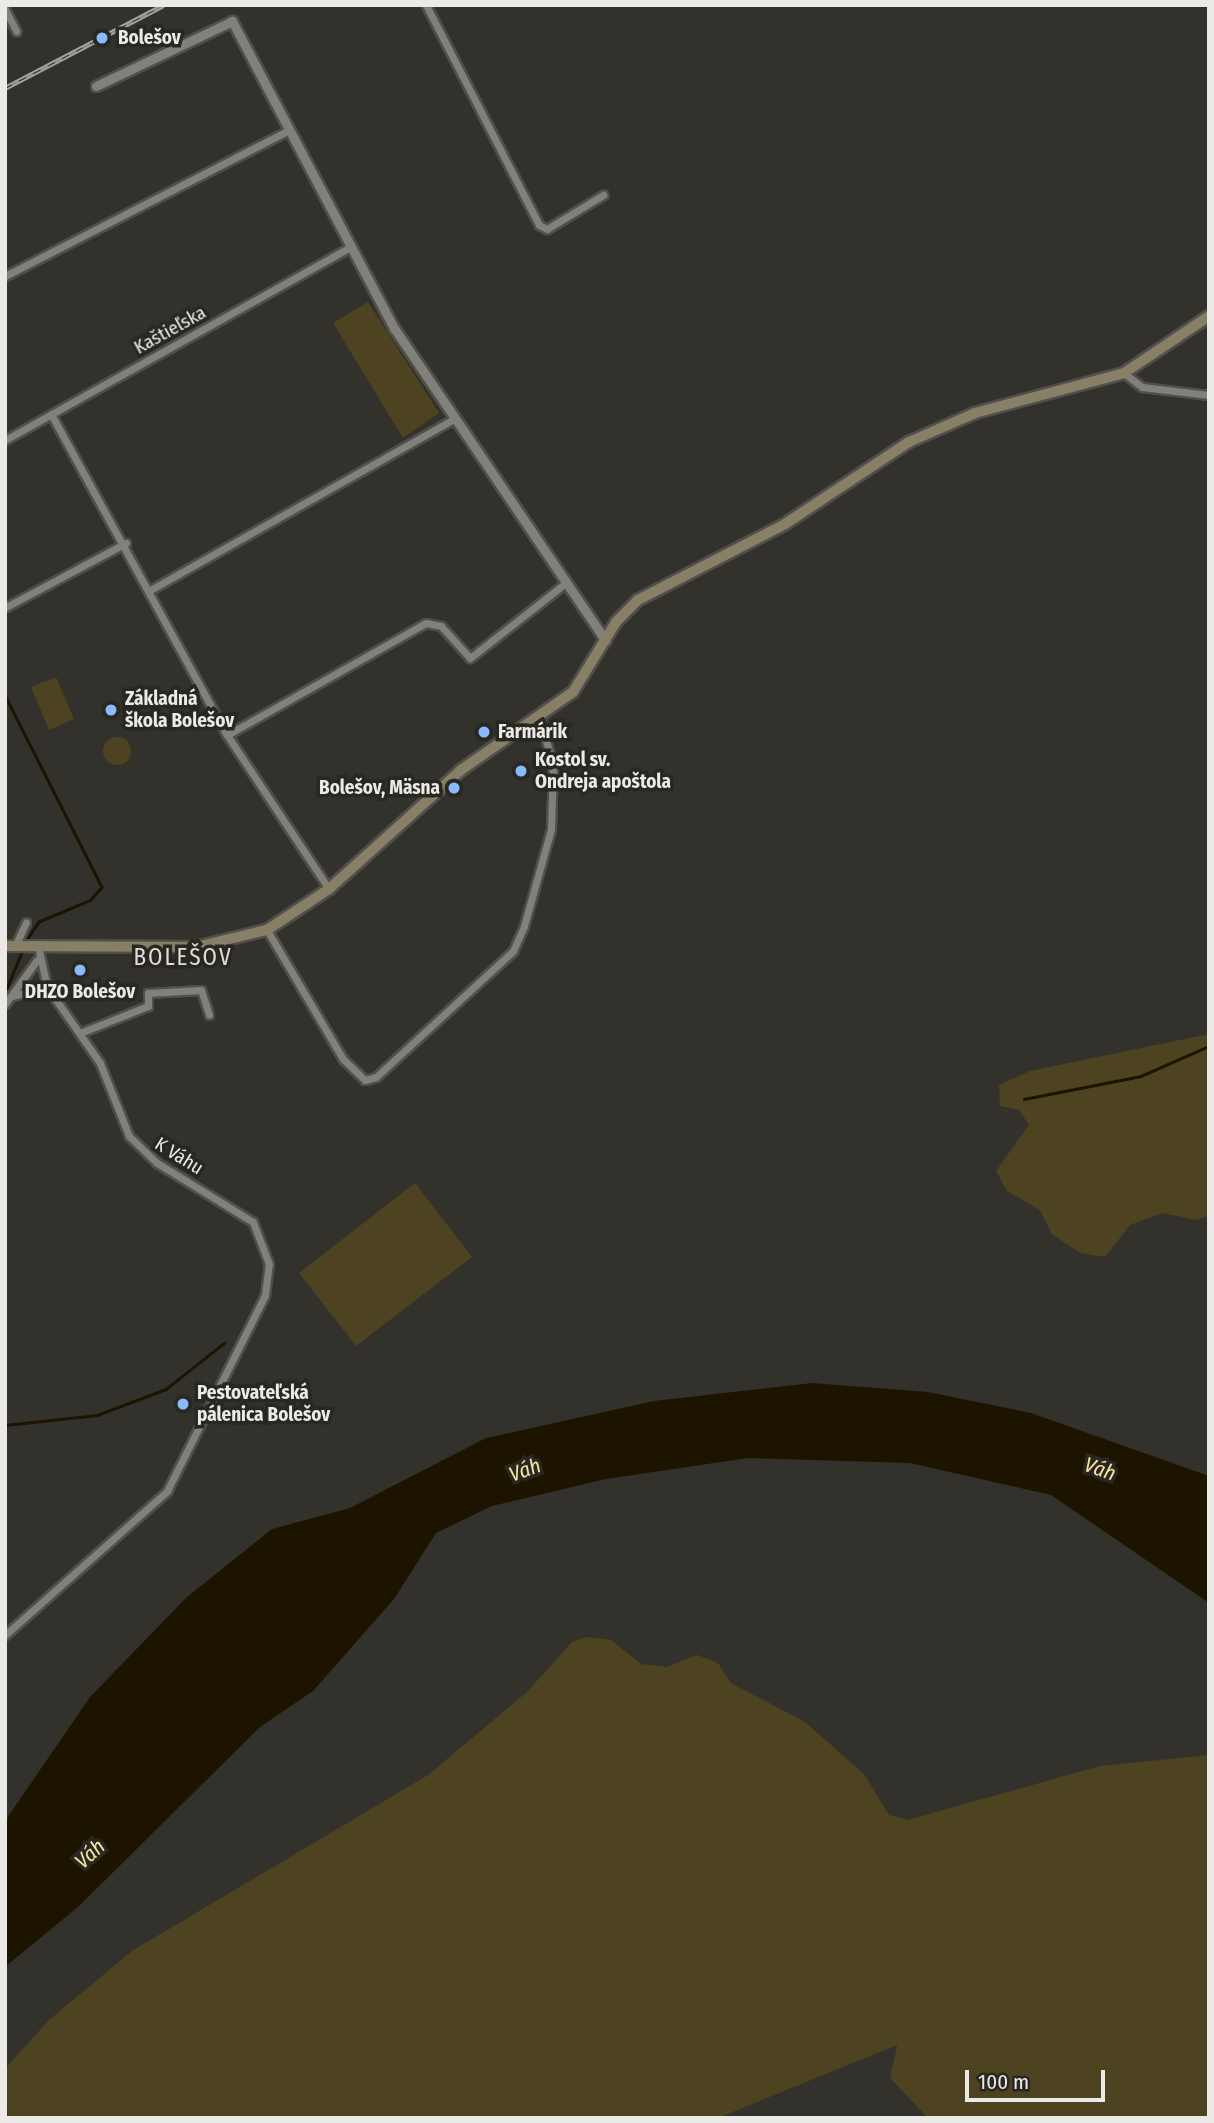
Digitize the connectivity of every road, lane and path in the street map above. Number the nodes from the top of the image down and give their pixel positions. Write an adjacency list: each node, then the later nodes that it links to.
1 (426, 5): 6 (street)
2 (5, 9): 3 (street)
3 (16, 31)
4 (96, 86): 5 (street)
5 (289, 130): 7 (street); 8 (street)
6 (603, 195)
7 (351, 247): 12 (street, Kaštieľska); 13 (street)
8 (5, 276)
9 (1209, 316): 10 (main road)
10 (1124, 373): 11 (street); 19 (main road)
11 (1209, 395)
12 (51, 414): 14 (street, Kaštieľska); 15 (street)
13 (455, 418): 16 (street); 17 (street)
14 (5, 440)
15 (125, 543): 17 (street); 18 (street)
16 (564, 584): 19 (street); 21 (street)
17 (152, 589): 21 (street)
18 (6, 607)
19 (605, 640): 20 (main road)
20 (540, 718): 22 (main road); 24 (street)
21 (227, 735): 22 (street)
22 (329, 890): 24 (main road)
23 (26, 922): 25 (street)
24 (267, 930): 25 (main road)
25 (22, 946): 26 (street, K Váhu)
26 (37, 960): 27 (street, K Váhu); 28 (street)
27 (47, 987): 28 (street); 31 (street, K Váhu)
28 (12, 996): 29 (street)
29 (5, 1004)
30 (209, 1015): 31 (street)
31 (80, 1033): 32 (street, K Váhu)
32 (5, 1635)

